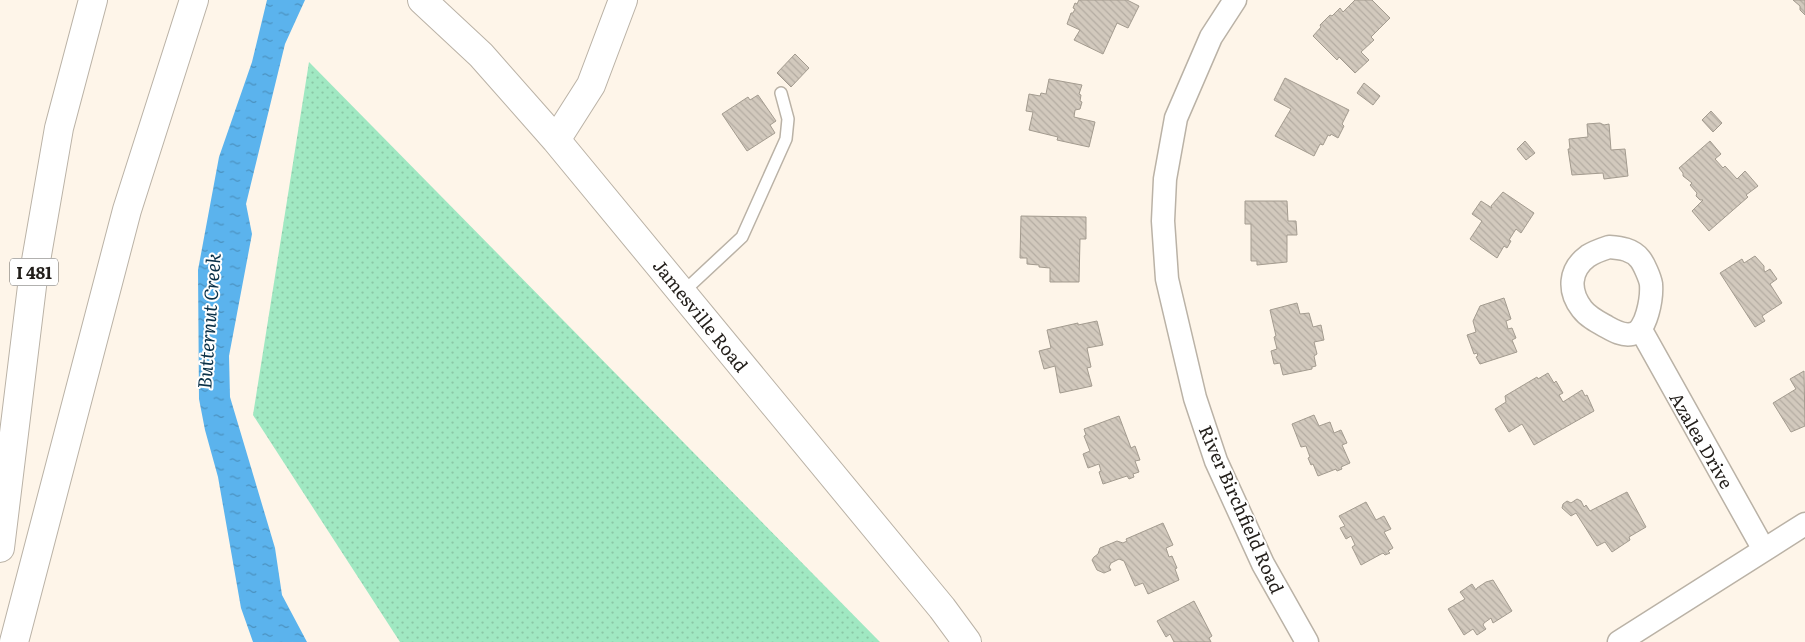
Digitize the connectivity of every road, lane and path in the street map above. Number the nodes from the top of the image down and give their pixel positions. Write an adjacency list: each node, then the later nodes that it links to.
1 (93, 0): 11 (main road, I 481)
2 (194, 0): 13 (main road)
3 (422, 0): 7 (main road, Jamesville Road)
4 (623, 0): 7 (main road)
5 (1235, 0): 15 (street, River Birchfield Road)
6 (781, 93): 8 (lane)
7 (556, 140): 8 (main road, Jamesville Road)
8 (682, 293): 14 (main road, Jamesville Road)
9 (1641, 330): 12 (street, Azalea Drive)
10 (1805, 524): 12 (street)
11 (0, 548)
12 (1764, 550): 16 (street)
13 (14, 642)
14 (966, 642)
15 (1306, 642)
16 (1618, 642)

